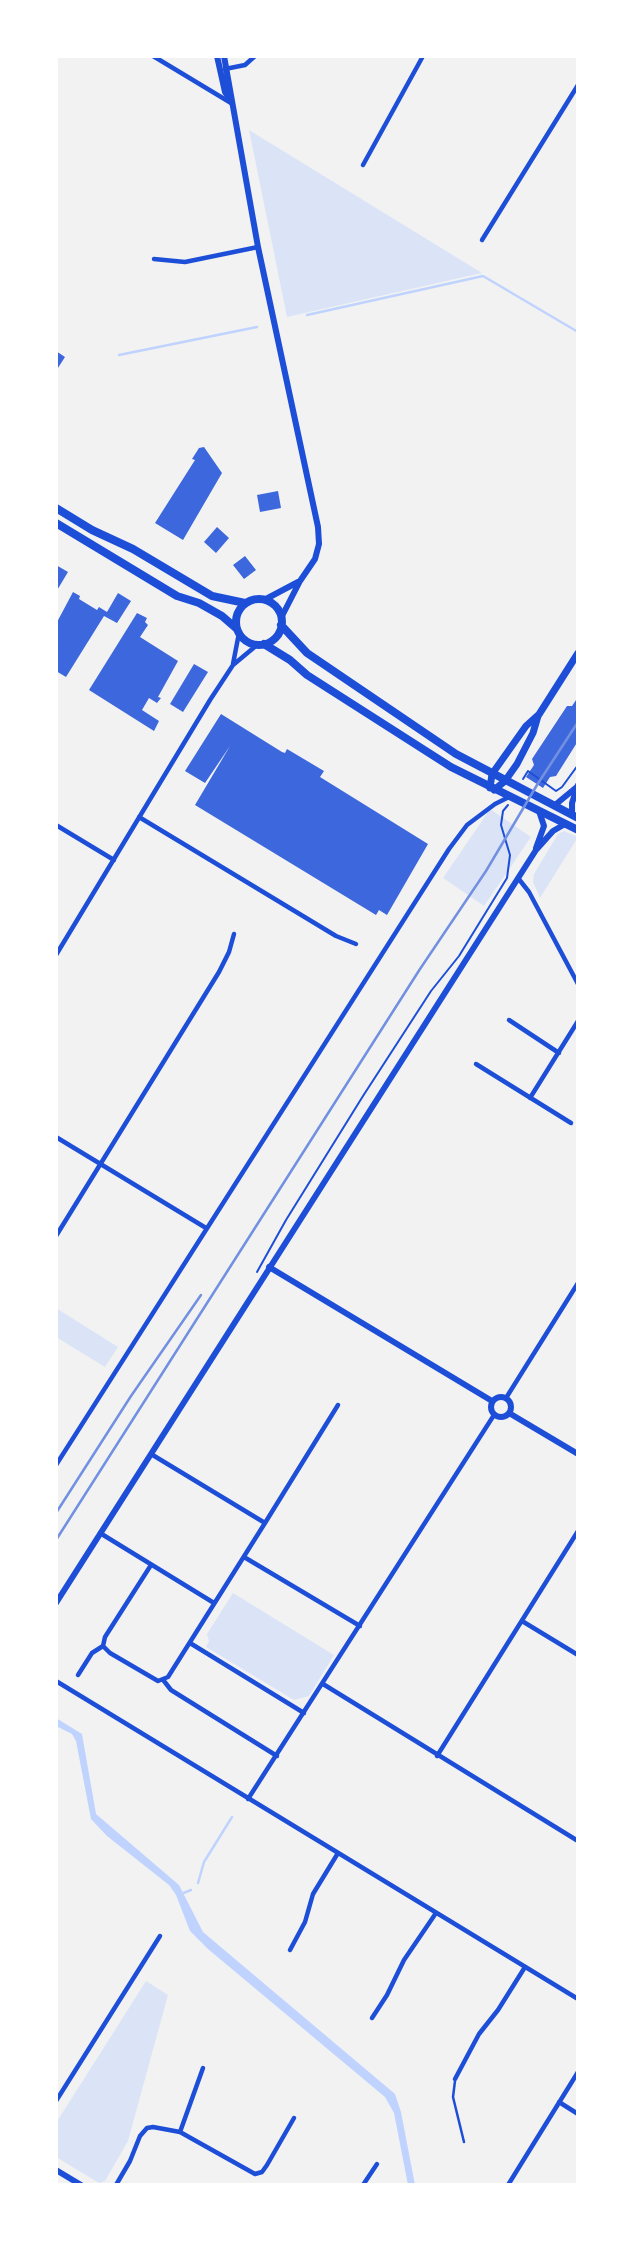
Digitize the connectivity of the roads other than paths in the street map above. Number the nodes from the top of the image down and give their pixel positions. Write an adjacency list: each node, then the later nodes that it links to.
1 (153, 56): 8 (street)
2 (217, 56): 6 (street)
3 (224, 56): 6 (street)
4 (256, 56): 6 (street)
5 (423, 56): 9 (street)
6 (223, 69): 8 (street)
7 (578, 85): 10 (street)
8 (232, 103): 11 (street)
9 (363, 164)
10 (482, 240)
11 (258, 247): 12 (street); 15 (street)
12 (154, 259)
13 (56, 509): 17 (main road)
14 (56, 523): 19 (main road)
15 (300, 581): 16 (street); 18 (street)
16 (264, 600): 17 (main road); 18 (main road)
17 (245, 603): 19 (main road)
18 (281, 621): 20 (main road); 24 (main road)
19 (238, 631): 20 (main road); 22 (street)
20 (261, 644): 22 (street); 27 (main road)
21 (578, 653): 23 (main road)
22 (233, 665): 32 (street)
23 (538, 716): 24 (main road); 25 (main road)
24 (492, 774): 25 (main road); 27 (main road)
25 (506, 780): 27 (main road); 29 (main road)
26 (578, 785): 29 (street); 31 (street)
27 (492, 789): 28 (main road)
28 (509, 797): 30 (main road); 51 (street)
29 (555, 805): 31 (main road)
30 (539, 811): 33 (main road); 36 (street)
31 (575, 816)
32 (139, 817): 37 (street); 40 (street)
33 (565, 824): 35 (main road); 36 (street)
34 (56, 825): 37 (street)
35 (578, 830)
36 (536, 850): 38 (street)
37 (114, 860): 41 (street)
38 (518, 878): 42 (street); 53 (street)
39 (234, 934): 50 (street)
40 (356, 944)
41 (56, 955)
42 (578, 984)
43 (509, 1020): 45 (street)
44 (578, 1021): 45 (street)
45 (559, 1053): 47 (street)
46 (476, 1064): 47 (street)
47 (530, 1098): 48 (street)
48 (571, 1123)
49 (56, 1137): 50 (street)
50 (102, 1164): 51 (street); 52 (street)
51 (206, 1228): 62 (street)
52 (56, 1236)
53 (269, 1267): 56 (street); 60 (street)
54 (578, 1283): 55 (street)
55 (506, 1398): 56 (street); 58 (street)
56 (492, 1401): 59 (street)
57 (338, 1405): 63 (street)
58 (509, 1412): 59 (street); 61 (street)
59 (494, 1415): 71 (street)
60 (151, 1454): 63 (street); 65 (street)
61 (578, 1454)
62 (56, 1465)
63 (265, 1523): 66 (street)
64 (578, 1531): 70 (street)
65 (100, 1533): 67 (street); 68 (street)
66 (244, 1557): 69 (street); 71 (street)
67 (151, 1564): 69 (street); 73 (street)
68 (56, 1603)
69 (215, 1603): 72 (street)
70 (522, 1621): 74 (street); 81 (street)
71 (359, 1626): 78 (street)
72 (190, 1643): 77 (street); 79 (street)
73 (103, 1646): 75 (street); 77 (street)
74 (578, 1655)
75 (78, 1675)
76 (56, 1681): 82 (street)
77 (164, 1681): 80 (street)
78 (323, 1684): 79 (street); 81 (street)
79 (304, 1713): 80 (street)
80 (277, 1756): 82 (street)
81 (437, 1756): 83 (street)
82 (248, 1799): 84 (street)
83 (578, 1841)
84 (338, 1853): 85 (street); 87 (street)
85 (436, 1913): 88 (street); 90 (street)
86 (160, 1936): 94 (street)
87 (290, 1950)
88 (526, 1967): 89 (street); 93 (street)
89 (578, 1999)
90 (372, 2018)
91 (203, 2068): 98 (street)
92 (578, 2072): 95 (street)
93 (455, 2079): 99 (lane)
94 (56, 2101)
95 (559, 2102): 96 (street); 105 (street)
96 (578, 2114)
97 (294, 2118): 98 (street)
98 (180, 2132): 103 (street)
99 (464, 2142)
100 (377, 2164): 104 (street)
101 (56, 2170): 102 (street)
102 (81, 2185)
103 (116, 2185)
104 (363, 2185)
105 (508, 2185)

